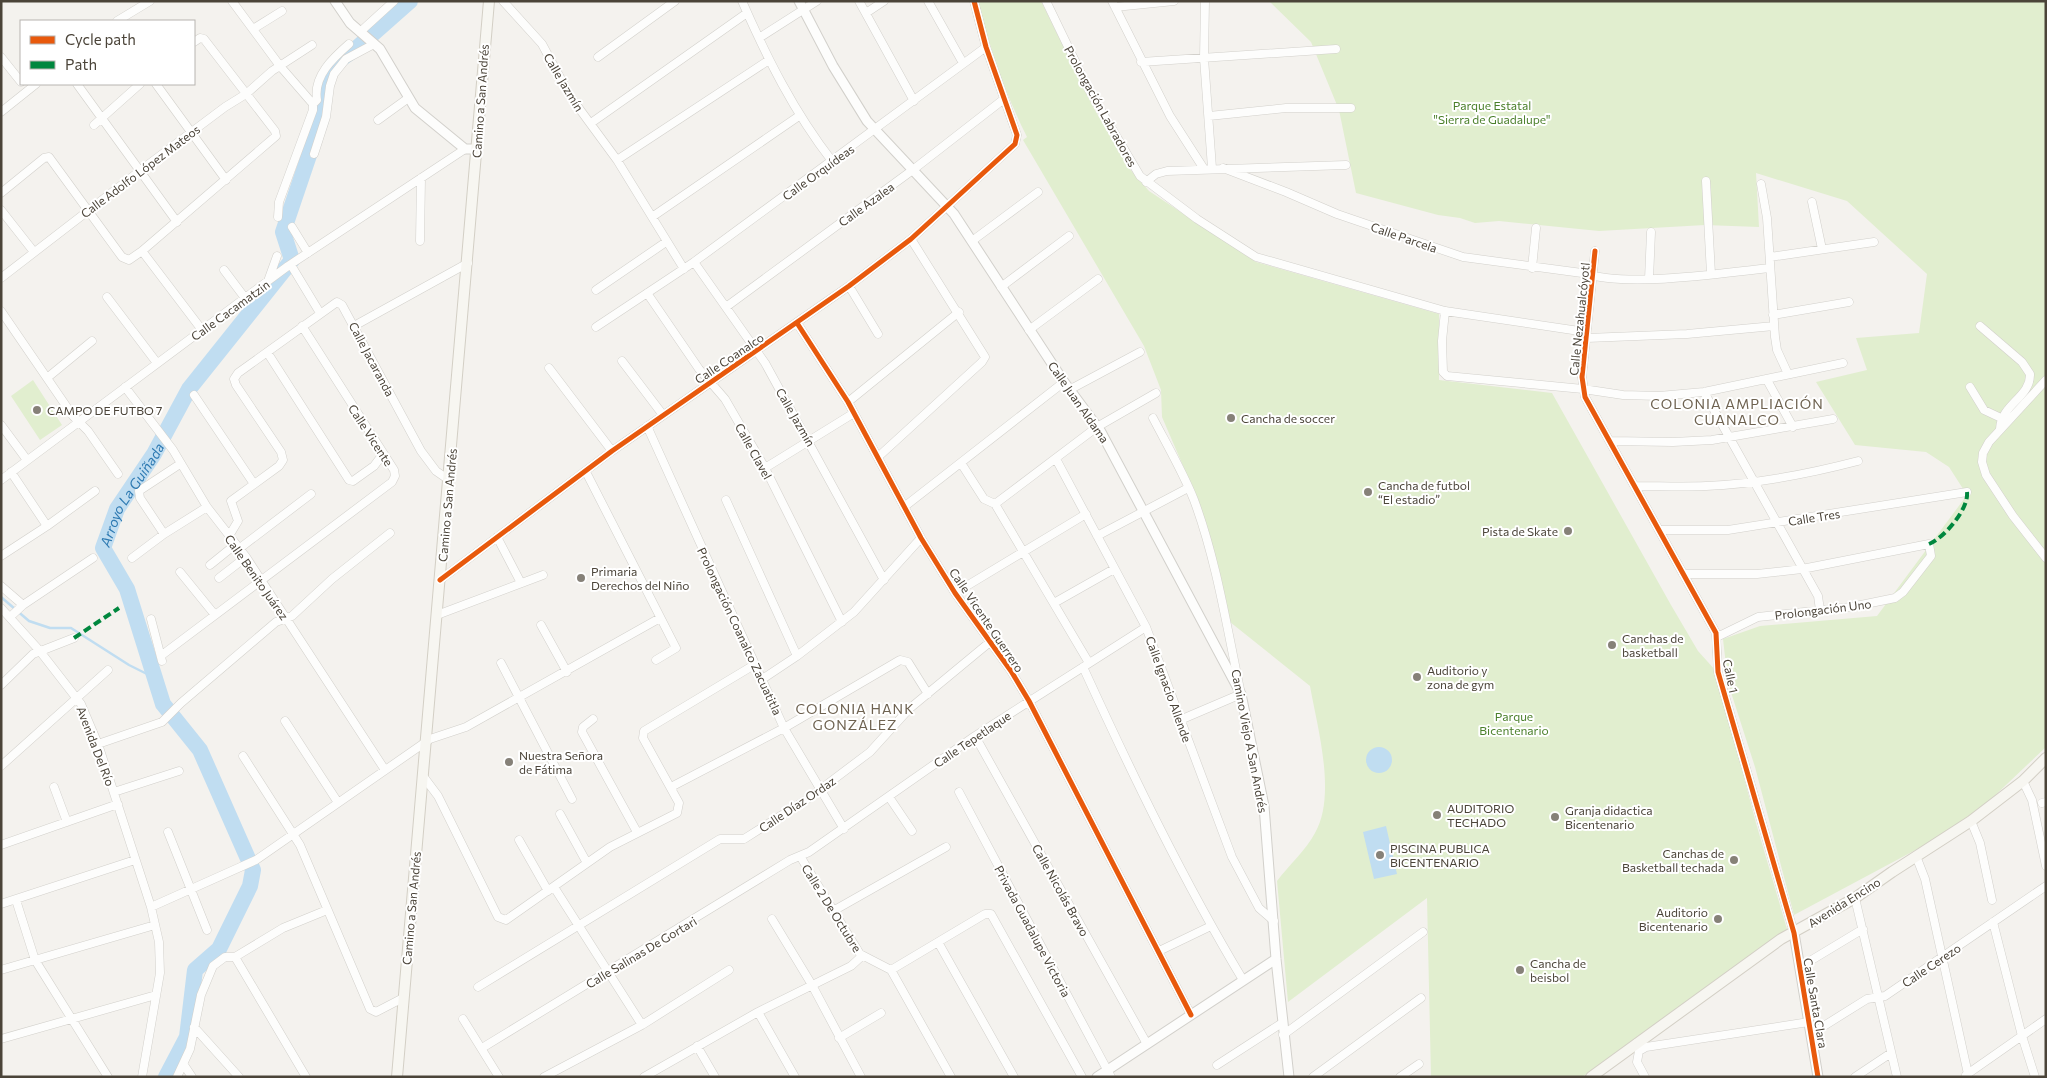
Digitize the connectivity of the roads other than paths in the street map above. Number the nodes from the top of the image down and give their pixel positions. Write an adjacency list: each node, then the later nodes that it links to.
1 (150, 1): 23 (street)
2 (232, 1): 24 (street)
3 (335, 1): 25 (street)
4 (394, 1): 25 (street)
5 (489, 1): 60 (main road, Camino a San Andrés)
6 (503, 1): 55 (street, Calle Jazmín)
7 (675, 1): 32 (street)
8 (742, 1): 22 (street)
9 (799, 1): 19 (street, Calle Juan Aldama)
10 (817, 1): 19 (street)
11 (859, 1): 21 (street)
12 (884, 1): 21 (street)
13 (928, 1): 37 (street)
14 (974, 1): 30 (street)
15 (1046, 1): 72 (street, Prolongación Labradores)
16 (1174, 1): 18 (street)
17 (1205, 1): 34 (street)
18 (1114, 4): 36 (street)
19 (804, 10): 26 (street); 57 (street, Calle Juan Aldama)
20 (282, 11): 24 (street)
21 (866, 13): 48 (street)
22 (748, 14): 26 (street); 55 (street)
23 (119, 20)
24 (253, 29): 38 (street)
25 (367, 38): 45 (street); 46 (street)
26 (759, 38): 35 (street)
27 (195, 42): 44 (street)
28 (349, 44): 45 (street)
29 (312, 45): 38 (street, Calle Adolfo López Mateos)
30 (986, 47): 37 (street, Calle Orquídeas); 47 (street)
31 (1336, 49): 34 (street)
32 (598, 57)
33 (1, 58): 39 (street)
34 (1204, 58): 36 (street); 52 (street)
35 (770, 60): 51 (street); 62 (street)
36 (1141, 62): 67 (street)
37 (963, 64): 48 (street, Calle Orquídeas)
38 (280, 66): 44 (street, Calle Adolfo López Mateos); 45 (street)
39 (20, 81)
40 (78, 85): 53 (street)
41 (139, 85): 53 (street)
42 (157, 85): 58 (street)
43 (24, 86): 50 (street)
44 (246, 94): 58 (street, Calle Adolfo López Mateos); 70 (street)
45 (320, 99): 61 (street); 80 (street)
46 (408, 99): 54 (street); 59 (street)
47 (1004, 99): 66 (street, Calle Azalea); 77 (street, Calle Coanalco)
48 (914, 101): 57 (street, Calle Orquídeas)
49 (1351, 108): 52 (street)
50 (1, 112)
51 (799, 116): 63 (street); 81 (street)
52 (1209, 116): 67 (street)
53 (103, 117): 56 (street); 68 (street)
54 (378, 120)
55 (591, 123): 62 (street, Calle Jazmín)
56 (94, 125)
57 (875, 130): 63 (street, Calle Orquídeas); 66 (street, Calle Juan Aldama)
58 (193, 131): 68 (street, Calle Adolfo López Mateos); 70 (street)
59 (465, 149): 60 (street); 69 (street, Calle Cacamatzin)
60 (477, 149): 100 (main road, Camino a San Andrés)
61 (314, 154)
62 (617, 160): 81 (street, Calle Jazmín)
63 (832, 161): 99 (street, Calle Orquídeas)
64 (1346, 165): 65 (street)
65 (1223, 168): 67 (street); 102 (street, Calle Parcela)
66 (914, 169): 77 (street, Calle Juan Aldama); 119 (street, Calle Azalea)
67 (1208, 169): 72 (street)
68 (141, 170): 79 (street, Calle Adolfo López Mateos); 82 (street)
69 (421, 178): 89 (street); 96 (street, Calle Cacamatzin)
70 (226, 180): 82 (street)
71 (1706, 181): 106 (street)
72 (1146, 182): 121 (street, Prolongación Labradores)
73 (1761, 184): 98 (street)
74 (1038, 192): 88 (street)
75 (1, 193): 79 (street)
76 (1812, 202): 92 (street)
77 (947, 206): 87 (street, Calle Coanalco); 88 (street, Calle Juan Aldama)
78 (1, 210): 95 (street)
79 (88, 212): 93 (street); 95 (street, Calle Adolfo López Mateos)
80 (278, 217)
81 (652, 217): 90 (street, Calle Jazmín)
82 (177, 222): 93 (street)
83 (292, 227): 96 (street)
84 (1536, 228): 102 (street)
85 (1650, 232): 110 (street)
86 (1070, 236): 113 (street)
87 (911, 239): 112 (street, Calle Coanalco); 123 (street)
88 (972, 241): 113 (street, Calle Juan Aldama)
89 (420, 242)
90 (666, 242): 104 (street, Calle Jazmín); 114 (street)
91 (1874, 242): 92 (street)
92 (1822, 249): 98 (street)
93 (142, 251): 131 (street)
94 (1595, 251): 107 (street, Calle Nezahualcóyotl)
95 (34, 252): 108 (street, Calle Adolfo López Mateos)
96 (308, 253): 101 (street, Calle Cacamatzin)
97 (277, 256): 111 (street)
98 (1770, 257): 103 (street)
99 (694, 262): 104 (street, Calle Orquídeas); 119 (street, Calle Jazmín)
100 (468, 263): 127 (street); 184 (main road, Camino a San Andrés)
101 (290, 266): 111 (street, Calle Cacamatzin); 122 (street)
102 (1532, 268): 107 (street, Calle Parcela)
103 (1770, 268): 106 (street, Calle Parcela); 124 (street)
104 (684, 269): 115 (street, Calle Orquídeas)
105 (224, 270): 117 (street)
106 (1711, 274): 110 (street, Calle Parcela)
107 (1593, 277): 110 (street, Calle Parcela); 134 (street, Calle Nezahualcóyotl)
108 (1, 278)
109 (1098, 279): 132 (street)
110 (1649, 279)
111 (270, 280): 117 (street, Calle Cacamatzin)
112 (849, 286): 125 (street, Calle Coanalco); 133 (street)
113 (1001, 287): 132 (street, Calle Juan Aldama)
114 (596, 290)
115 (647, 292): 130 (street, Calle Orquídeas); 147 (street, Calle Clavel)
116 (107, 297): 141 (street)
117 (244, 298): 131 (street, Calle Cacamatzin)
118 (1849, 302): 124 (street)
119 (726, 307): 136 (street, Calle Jazmín)
120 (1, 310): 144 (street)
121 (1445, 311): 134 (street, Prolongación Labradores); 151 (street)
122 (320, 312): 126 (street); 127 (street, Calle Jacaranda)
123 (959, 312): 156 (street); 173 (street)
124 (1774, 315): 128 (street)
125 (797, 322): 136 (street, Calle Coanalco); 156 (street, Calle Vicente Guerrero)
126 (302, 326): 137 (street); 172 (street, Calle Vicente)
127 (354, 326): 184 (street, Calle Jacaranda)
128 (1774, 326): 134 (street, Prolongación Labradores); 143 (street)
129 (1980, 326): 160 (street)
130 (596, 327)
131 (202, 330): 141 (street, Calle Cacamatzin)
132 (1030, 330): 148 (street, Calle Juan Aldama)
133 (878, 334)
134 (1586, 335): 151 (street, Calle Nezahualcóyotl)
135 (92, 341): 144 (street)
136 (757, 351): 147 (street, Calle Coanalco); 169 (street, Calle Jazmín)
137 (267, 352): 172 (street); 186 (street)
138 (1140, 352): 152 (street)
139 (622, 361): 158 (street)
140 (1843, 362): 143 (street)
141 (157, 363): 149 (street, Calle Cacamatzin)
142 (549, 368): 171 (street)
143 (1788, 374): 145 (street)
144 (47, 378): 162 (street)
145 (1767, 380): 153 (street); 166 (street)
146 (2046, 380): 167 (street)
147 (712, 382): 158 (street, Calle Coanalco); 179 (street, Calle Clavel)
148 (1064, 382): 152 (street, Calle Juan Aldama); 177 (street)
149 (126, 387): 162 (street, Calle Cacamatzin); 178 (street, Calle Benito Juárez)
150 (1970, 387): 160 (street)
151 (1583, 389): 153 (street); 170 (street, Calle 1)
152 (1070, 390): 165 (street, Calle Juan Aldama)
153 (1704, 392): 168 (street)
154 (1156, 393): 165 (street)
155 (194, 396): 186 (street)
156 (848, 402): 157 (street, Calle Vicente Guerrero)
157 (854, 413): 169 (street); 173 (street, Calle Vicente Guerrero)
158 (663, 416): 164 (street, Calle Coanalco)
159 (1154, 418): 188 (street, Camino Viejo A San Andrés)
160 (2001, 418): 167 (street)
161 (1833, 420): 166 (street)
162 (80, 423): 175 (street, Calle Cacamatzin); 182 (street)
163 (1, 425): 175 (street)
164 (648, 426): 171 (street, Calle Coanalco); 247 (street, Prolongación Coanalco Zacuatitla)
165 (1097, 426): 174 (street); 196 (street, Calle Juan Aldama)
166 (1793, 426): 168 (street)
167 (2000, 429): 213 (street)
168 (1729, 437): 170 (street); 185 (street)
169 (809, 440): 179 (street); 223 (street, Calle Jazmín)
170 (1610, 441): 187 (street, Calle 1)
171 (612, 451): 181 (street, Calle Coanalco)
172 (383, 454): 221 (street, Calle Vicente)
173 (878, 457): 195 (street, Calle Vicente Guerrero)
174 (1056, 459): 193 (street); 197 (street, Calle Ignacio Allende)
175 (27, 460): 180 (street, Calle Cacamatzin)
176 (1858, 461): 185 (street)
177 (961, 463): 193 (street); 195 (street)
178 (180, 464): 194 (street, Calle Benito Juárez); 202 (street)
179 (765, 468): 237 (street, Calle Clavel)
180 (11, 472): 183 (street, Calle Cacamatzin); 199 (street)
181 (586, 472): 205 (street, Calle Coanalco); 235 (street)
182 (118, 474)
183 (1, 480)
184 (449, 480): 222 (main road, Camino a San Andrés)
185 (1753, 482): 187 (street); 198 (street)
186 (254, 484): 203 (street)
187 (1636, 486): 200 (street, Calle 1)
188 (1188, 488): 196 (street); 254 (street, Camino Viejo A San Andrés)
189 (95, 491): 199 (street)
190 (1968, 492): 198 (street, Calle Tres)
191 (311, 494): 207 (street)
192 (726, 500): 244 (street)
193 (995, 504): 208 (street)
194 (207, 507): 202 (street); 203 (street, Calle Benito Juárez)
195 (904, 507): 206 (street, Calle Vicente Guerrero)
196 (1144, 511): 204 (street); 254 (street, Calle Juan Aldama)
197 (1086, 514): 204 (street, Calle Ignacio Allende); 208 (street)
198 (1778, 523): 200 (street, Calle Tres); 216 (street)
199 (48, 526): 209 (street)
200 (1660, 530): 218 (street, Calle 1)
201 (390, 533): 234 (street)
202 (164, 534): 212 (street)
203 (229, 536): 207 (street, Calle Benito Juárez)
204 (1097, 536): 215 (street, Calle Ignacio Allende)
205 (497, 537): 222 (street, Calle Coanalco); 224 (street)
206 (921, 538): 223 (street); 226 (street, Calle Vicente Guerrero)
207 (238, 546): 210 (street, Calle Benito Juárez); 214 (street)
208 (1022, 552): 226 (street); 227 (street)
209 (1, 556)
210 (246, 557): 220 (street); 221 (street, Calle Benito Juárez)
211 (93, 558): 228 (street)
212 (132, 558)
213 (2046, 558)
214 (210, 565)
215 (1114, 569): 227 (street); 239 (street, Calle Ignacio Allende)
216 (1802, 569): 218 (street); 230 (street); 230 (street, Prolongación Uno)
217 (180, 572): 233 (street)
218 (1683, 574): 240 (street, Calle 1)
219 (542, 575): 224 (street)
220 (219, 578)
221 (261, 580): 233 (street); 234 (street, Calle Benito Juárez)
222 (440, 580): 231 (main road, Camino a San Andrés)
223 (884, 580): 237 (street)
224 (521, 583): 231 (street)
225 (1, 586): 228 (street)
226 (955, 593): 242 (street, Calle Vicente Guerrero)
227 (1054, 603): 248 (street)
228 (22, 606): 232 (street)
229 (1, 608): 232 (street, Avenida Del Río)
230 (1820, 610): 240 (street, Prolongación Uno)
231 (436, 614): 263 (main road, Camino a San Andrés)
232 (12, 615): 243 (street, Avenida Del Río)
233 (215, 615): 236 (street)
234 (286, 618): 264 (street); 268 (street, Calle Benito Juárez)
235 (660, 618): 245 (street); 250 (street)
236 (151, 619)
237 (842, 622): 244 (street)
238 (542, 625): 250 (street)
239 (1146, 627): 248 (street, Calle Tepetlaque); 259 (street, Calle Ignacio Allende)
240 (1717, 637): 316 (street, Calle 1)
241 (74, 638): 243 (street)
242 (990, 642): 253 (street, Calle Díaz Ordaz); 257 (street, Calle Vicente Guerrero)
243 (39, 650): 252 (street); 255 (street, Avenida Del Río)
244 (797, 656): 251 (street)
245 (656, 660)
246 (502, 664): 256 (street)
247 (754, 665): 251 (street, Prolongación Coanalco Zacuatitla); 273 (street)
248 (1086, 665): 257 (street, Calle Tepetlaque); 312 (street)
249 (108, 670): 255 (street)
250 (567, 672): 256 (street)
251 (761, 680): 261 (street, Prolongación Coanalco Zacuatitla)
252 (1, 685)
253 (928, 694): 261 (street); 274 (street, Calle Díaz Ordaz)
254 (1241, 694): 259 (street); 308 (street, Camino Viejo A San Andrés)
255 (76, 697): 264 (street, Avenida Del Río); 267 (street)
256 (519, 698): 263 (street); 278 (street)
257 (1029, 702): 262 (street, Calle Tepetlaque); 318 (street, Calle Vicente Guerrero)
258 (593, 719): 287 (street)
259 (1180, 720): 308 (street, Calle Ignacio Allende)
260 (285, 721): 279 (street)
261 (784, 728): 273 (street); 274 (street, Prolongación Coanalco Zacuatitla)
262 (975, 736): 277 (street, Calle Tepetlaque); 351 (street, Calle Nicolás Bravo)
263 (425, 742): 268 (street); 270 (main road, Camino a San Andrés)
264 (98, 744): 275 (street, Avenida Del Río)
265 (243, 756): 288 (street)
266 (2046, 758): 271 (main road, Avenida Encino)
267 (1, 766)
268 (385, 770): 279 (street)
269 (179, 771): 275 (street)
270 (423, 776): 299 (street); 333 (main road, Camino a San Andrés)
271 (2023, 781): 282 (main road, Avenida Encino); 296 (street)
272 (54, 787): 283 (street)
273 (671, 787): 287 (street)
274 (820, 790): 284 (street, Prolongación Coanalco Zacuatitla); 311 (street, Calle Díaz Ordaz)
275 (114, 792): 280 (street, Avenida Del Río)
276 (959, 792): 360 (street, Privada Guadalupe Victoria)
277 (889, 798): 284 (street, Calle Tepetlaque); 285 (street)
278 (572, 799)
279 (337, 801): 288 (street)
280 (118, 804): 283 (street); 294 (street, Avenida Del Río)
281 (560, 814): 295 (street)
282 (1971, 821): 293 (main road, Avenida Encino); 302 (street)
283 (67, 822): 290 (street)
284 (844, 829): 292 (street, Calle Tepetlaque)
285 (912, 831)
286 (168, 832): 298 (street)
287 (637, 832): 295 (street)
288 (294, 835): 298 (street); 305 (street)
289 (519, 840): 299 (street)
290 (1, 845)
291 (946, 847): 306 (street)
292 (800, 856): 306 (street, Calle 2 De Octubre); 328 (street, Calle Salinas De Gortari)
293 (1916, 856): 300 (main road, Avenida Encino); 322 (street)
294 (135, 860): 301 (street); 304 (street, Avenida Del Río)
295 (587, 863): 299 (street)
296 (2046, 866)
297 (2046, 886): 309 (street, Calle Cerezo)
298 (192, 888): 304 (street); 314 (street)
299 (551, 889): 311 (street)
300 (1856, 898): 313 (street); 316 (main road, Avenida Encino)
301 (16, 900): 303 (street); 323 (street)
302 (1992, 900)
303 (1, 904)
304 (150, 906): 310 (street, Avenida Del Río)
305 (327, 910): 320 (street); 333 (street)
306 (833, 911): 319 (street, Calle 2 De Octubre)
307 (772, 919): 330 (street)
308 (1274, 921): 321 (street, Camino Viejo A San Andrés)
309 (1993, 922): 322 (street, Calle Cerezo); 348 (street)
310 (155, 925): 323 (street); 332 (street, Avenida Del Río)
311 (580, 926): 328 (street); 331 (street, Calle Díaz Ordaz)
312 (1210, 926): 318 (street); 329 (street)
313 (1863, 929): 324 (street); 335 (street)
314 (207, 930)
315 (1423, 932): 347 (street)
316 (1794, 932): 324 (street, Calle Santa Clara); 353 (main road, Avenida Encino)
317 (938, 942): 327 (street); 377 (street); 378 (street)
318 (1159, 951): 338 (street, Calle Vicente Guerrero)
319 (862, 956): 327 (street, Calle 2 De Octubre); 330 (street)
320 (235, 957): 345 (street); 368 (street)
321 (1276, 959): 329 (street); 343 (street, Camino Viejo A San Andrés)
322 (1942, 959): 335 (street, Calle Cerezo); 362 (street)
323 (35, 960): 325 (street); 339 (street)
324 (1800, 968): 342 (street, Calle Santa Clara)
325 (1, 970)
326 (728, 970): 344 (street)
327 (891, 970): 376 (street)
328 (608, 972): 344 (street); 354 (street, Calle Salinas De Gortari)
329 (1244, 980): 338 (street)
330 (812, 984): 336 (street); 349 (street)
331 (478, 987)
332 (156, 995): 339 (street); 364 (street, Avenida Del Río)
333 (403, 998): 369 (main road, Camino a San Andrés)
334 (1422, 998): 381 (street)
335 (1878, 998): 346 (street, Calle Cerezo); 355 (street)
336 (758, 1012): 352 (street); 374 (street)
337 (881, 1013): 349 (street)
338 (1191, 1014): 351 (street)
339 (72, 1019): 350 (street); 363 (street)
340 (464, 1019): 354 (street)
341 (2046, 1019): 348 (street)
342 (1809, 1022): 346 (street, Calle Santa Clara); 353 (street)
343 (1282, 1023): 347 (street, Camino Viejo A San Andrés); 356 (street)
344 (642, 1025): 371 (street)
345 (194, 1027): 358 (street); 367 (street)
346 (1811, 1034): 384 (street, Calle Santa Clara)
347 (1283, 1035): 380 (street, Camino Viejo A San Andrés)
348 (2022, 1036): 362 (street); 387 (street)
349 (839, 1038): 375 (street)
350 (1, 1039)
351 (1147, 1044): 360 (street)
352 (697, 1046): 359 (street); 373 (street)
353 (1638, 1047): 361 (main road, Avenida Encino); 383 (street)
354 (482, 1048): 370 (street)
355 (1891, 1053): 385 (street); 386 (street)
356 (1217, 1064)
357 (1419, 1064): 382 (street)
358 (184, 1065): 365 (street); 366 (street)
359 (657, 1073): 372 (street)
360 (1109, 1073): 379 (street)
361 (1596, 1075)
362 (1966, 1075)
363 (108, 1077)
364 (142, 1077)
365 (177, 1077)
366 (192, 1077)
367 (239, 1077)
368 (306, 1077)
369 (397, 1077)
370 (499, 1077)
371 (544, 1077)
372 (644, 1077)
373 (715, 1077)
374 (795, 1077)
375 (861, 1077)
376 (951, 1077)
377 (1014, 1077)
378 (1082, 1077)
379 (1097, 1077)
380 (1289, 1077)
381 (1313, 1077)
382 (1400, 1077)
383 (1645, 1077)
384 (1818, 1077)
385 (1855, 1077)
386 (1898, 1077)
387 (2035, 1077)

